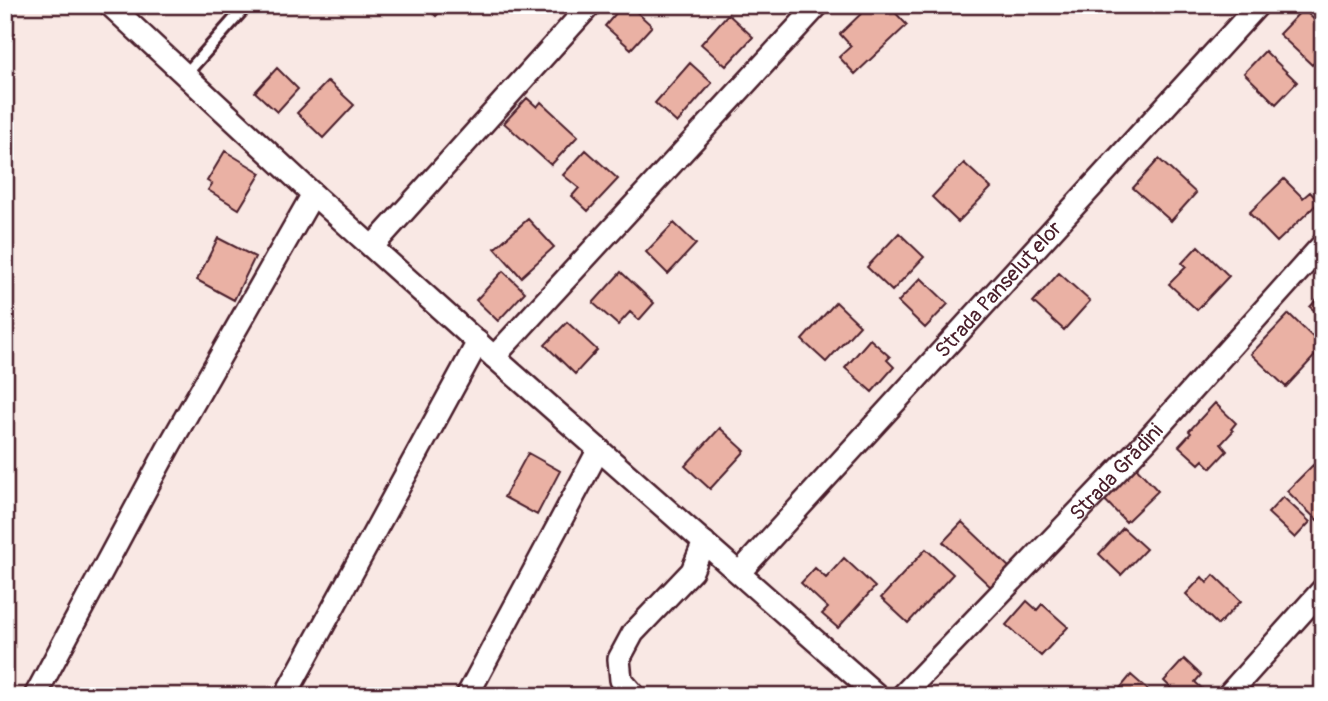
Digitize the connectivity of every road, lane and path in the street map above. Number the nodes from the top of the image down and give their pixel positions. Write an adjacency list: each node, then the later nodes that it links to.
1 (110, 5): 6 (street)
2 (247, 5): 6 (lane)
3 (590, 5): 9 (street)
4 (818, 5): 11 (street)
5 (1258, 5): 14 (street, Strada Panseluțelor)
6 (185, 75): 7 (street)
7 (313, 194): 9 (street); 16 (street)
8 (1323, 244): 21 (street, Strada Grădini)
9 (372, 247): 10 (street)
10 (478, 342): 11 (street); 17 (street)
11 (494, 357): 12 (street)
12 (599, 449): 13 (street); 18 (street)
13 (704, 542): 14 (street); 19 (street)
14 (740, 572): 20 (street)
15 (1323, 589): 22 (street)
16 (35, 696)
17 (285, 696)
18 (467, 696)
19 (635, 696)
20 (878, 696)
21 (902, 696)
22 (1227, 696)

